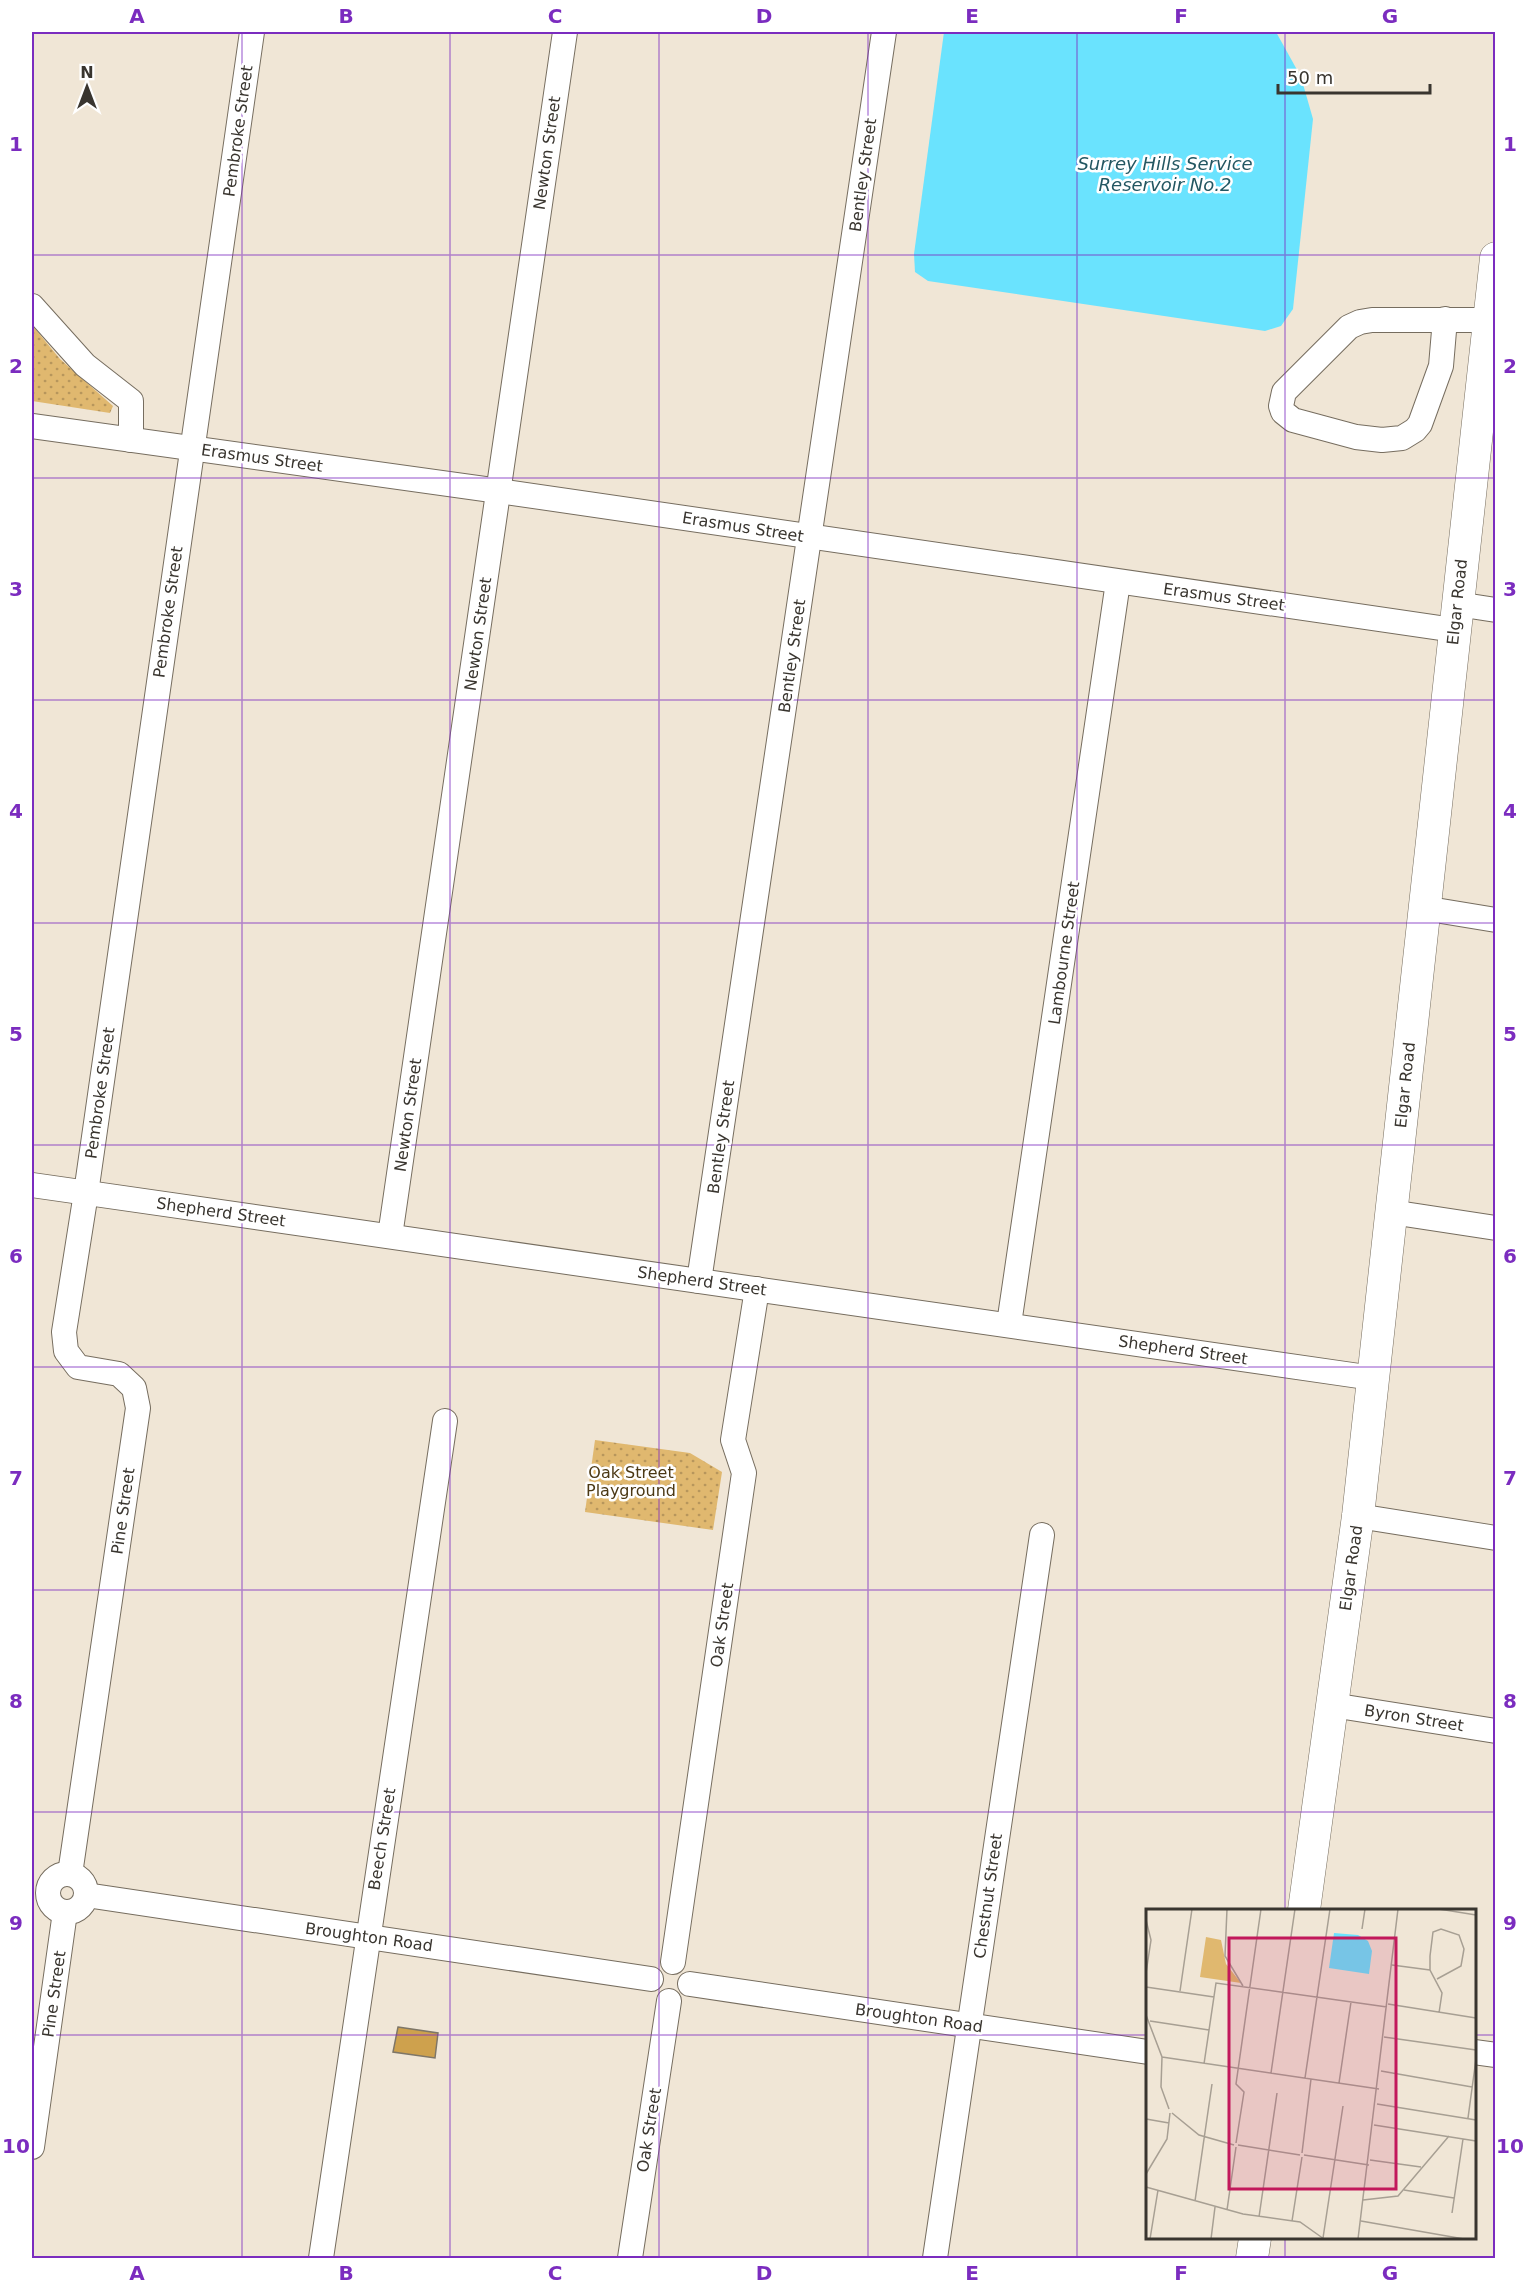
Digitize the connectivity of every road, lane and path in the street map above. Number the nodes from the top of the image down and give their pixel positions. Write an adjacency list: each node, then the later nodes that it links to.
1 (252, 32): 10 (street, Pembroke Street)
2 (565, 32): 11 (street, Newton Street)
3 (884, 32): 12 (street, Bentley Street)
4 (1496, 258): 7 (main road, Elgar Road)
5 (32, 306): 9 (street)
6 (1445, 319): 6 (street); 7 (street)
7 (1488, 320): 15 (main road, Elgar Road)
8 (32, 426): 9 (street, Erasmus Street)
9 (131, 440): 10 (street, Erasmus Street)
10 (192, 449): 11 (street, Erasmus Street); 19 (street, Pembroke Street)
11 (499, 490): 12 (street, Erasmus Street); 22 (street, Newton Street)
12 (809, 537): 13 (street, Erasmus Street); 23 (street, Bentley Street)
13 (1118, 582): 15 (street, Erasmus Street); 25 (street, Lambourne Street)
14 (1496, 610): 15 (street, Erasmus Street)
15 (1455, 617): 16 (main road, Elgar Road)
16 (1423, 908): 17 (street); 20 (main road, Elgar Road)
17 (1496, 920)
18 (32, 1185): 19 (street, Shepherd Street)
19 (86, 1193): 22 (street, Shepherd Street); 33 (street, Pine Street)
20 (1391, 1212): 21 (street); 26 (main road, Elgar Road)
21 (1496, 1228)
22 (390, 1236): 23 (street, Shepherd Street)
23 (699, 1281): 24 (street, Shepherd Street)
24 (757, 1289): 25 (street, Shepherd Street); 39 (street, Oak Street)
25 (1010, 1324): 26 (street, Shepherd Street)
26 (1373, 1378): 28 (main road, Elgar Road)
27 (445, 1421): 38 (street, Beech Street)
28 (1358, 1515): 30 (street); 31 (main road, Elgar Road)
29 (1042, 1535): 43 (street, Chestnut Street)
30 (1496, 1538)
31 (1332, 1706): 32 (street, Byron Street); 36 (main road, Elgar Road)
32 (1496, 1731)
33 (70, 1874): 34 (street); 35 (street)
34 (40, 1889): 37 (street)
35 (86, 1895): 37 (street); 38 (street, Broughton Road)
36 (1304, 1909)
37 (65, 1912): 47 (street, Pine Street)
38 (367, 1937): 40 (street, Broughton Road); 49 (street, Beech Street)
39 (673, 1962): 40 (street); 41 (street)
40 (651, 1979): 42 (street)
41 (690, 1984): 42 (street); 43 (street, Broughton Road)
42 (669, 2001): 50 (street, Oak Street)
43 (968, 2025): 44 (street, Broughton Road); 51 (street, Chestnut Street)
44 (1146, 2052)
45 (1476, 2052): 46 (street)
46 (1496, 2055)
47 (32, 2147)
48 (1256, 2239): 52 (main road)
49 (321, 2259)
50 (630, 2259)
51 (935, 2259)
52 (1252, 2259)

